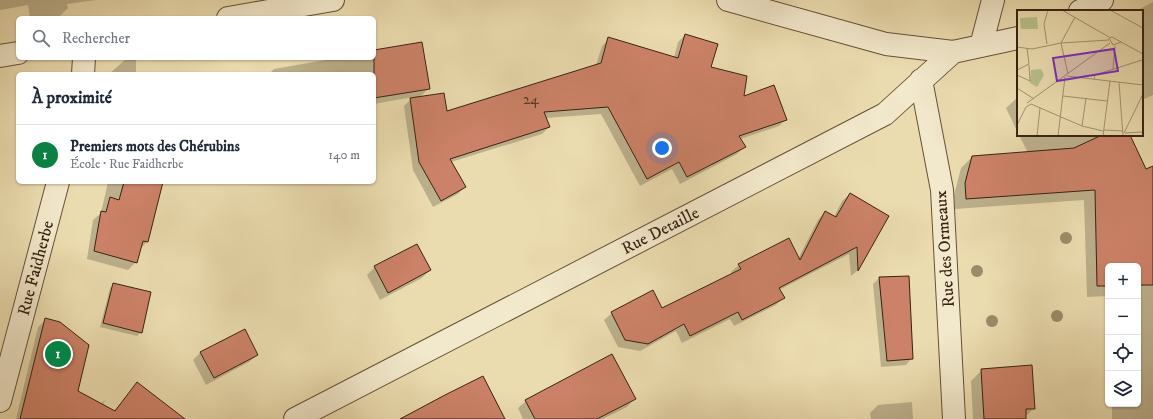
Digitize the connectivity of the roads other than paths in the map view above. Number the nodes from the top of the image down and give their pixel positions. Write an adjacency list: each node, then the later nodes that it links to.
1 (333, 0): 6 (street)
2 (728, 0): 9 (street)
3 (992, 0): 8 (street)
4 (1102, 0): 5 (street)
5 (1082, 10)
6 (240, 16)
7 (1017, 38): 8 (street, Rue Detaille)
8 (981, 46): 9 (street, Rue Detaille)
9 (953, 52): 14 (street, Rue Detaille)
10 (16, 53): 11 (street)
11 (0, 56)
12 (84, 60): 13 (street)
13 (84, 72)
14 (922, 80): 17 (street, Rue Detaille); 18 (street, Rue des Ormeaux)
15 (57, 184): 16 (street, Rue Faidherbe)
16 (0, 401)
17 (295, 419)
18 (954, 419)

